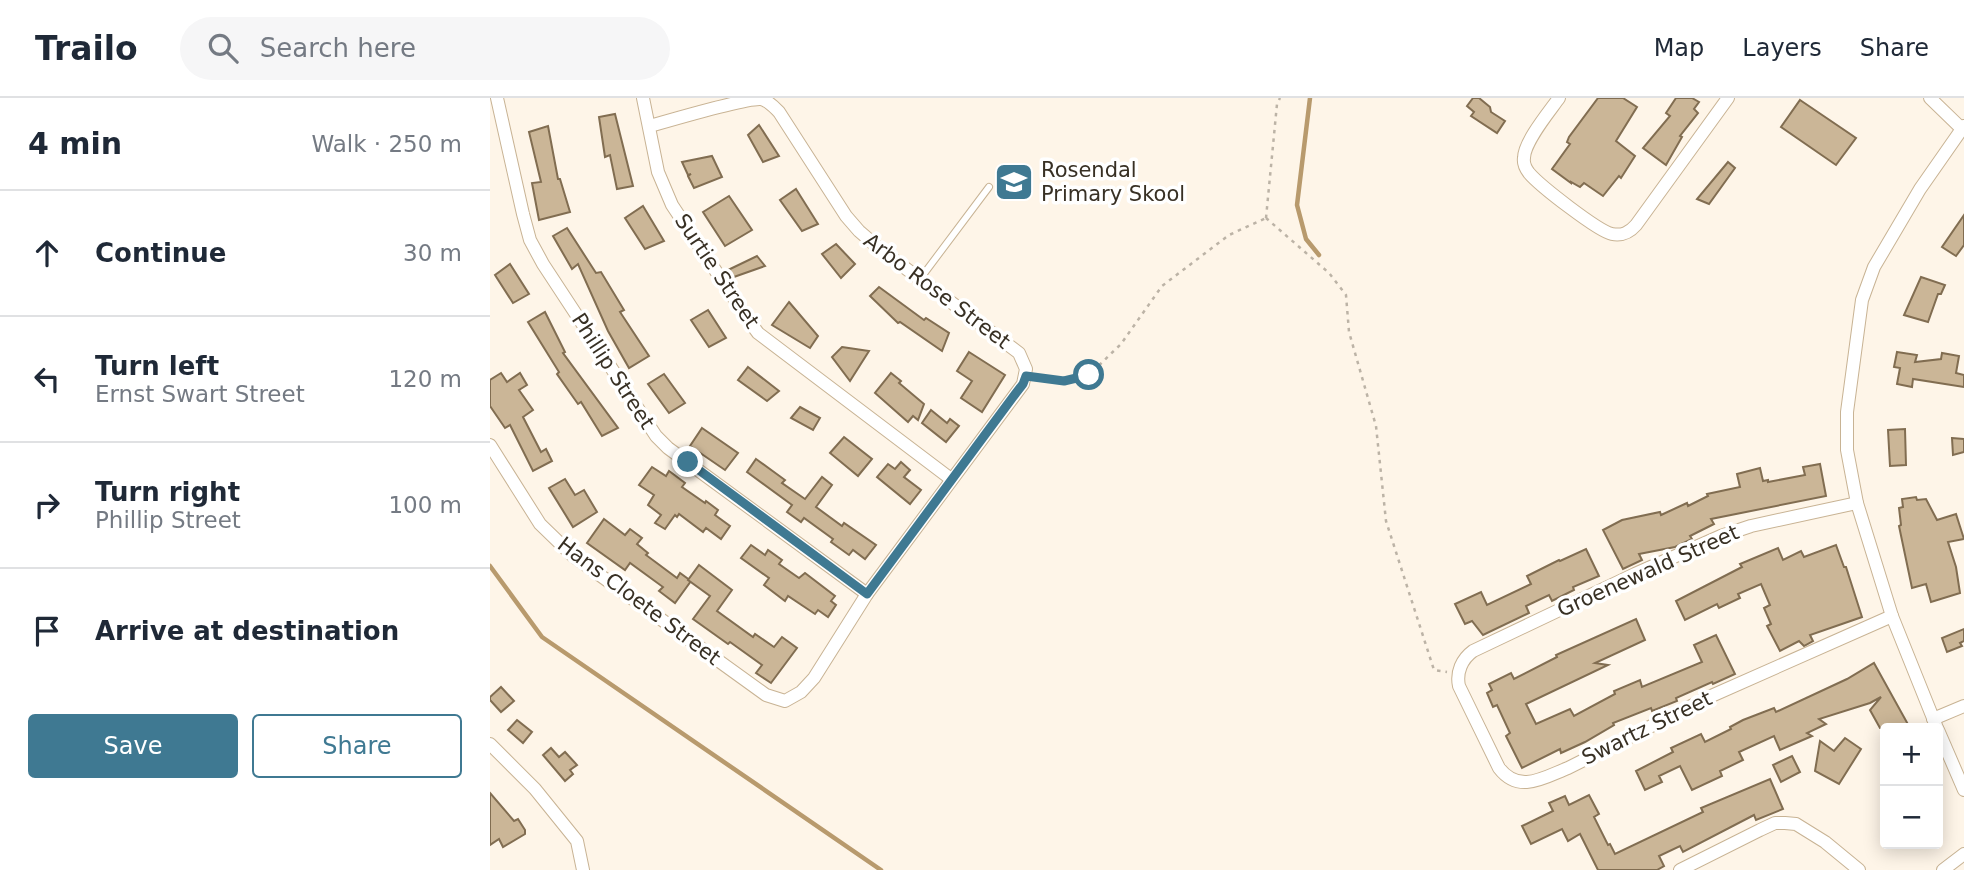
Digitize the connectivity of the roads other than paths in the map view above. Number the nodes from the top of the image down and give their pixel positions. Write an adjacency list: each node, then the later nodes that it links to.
1 (497, 98): 13 (street, Phillip Street)
2 (643, 98): 6 (street, Surtie Street)
3 (1559, 98): 4 (street)
4 (1728, 98)
5 (1930, 98): 7 (street)
6 (650, 126): 9 (street, Arbo Rose Street); 11 (street, Surtie Street)
7 (1963, 127): 12 (street)
8 (989, 187): 9 (lane)
9 (920, 279): 11 (street, Arbo Rose Street)
10 (490, 445): 13 (street, Hans Cloete Street)
11 (951, 479): 13 (street)
12 (1857, 503): 14 (street); 15 (street, Groenewald Street)
13 (867, 594)
14 (1892, 616): 15 (street, Swartz Street); 17 (street)
15 (1458, 674)
16 (1964, 706): 18 (street)
17 (1935, 723)
18 (1940, 723)
19 (1943, 742): 21 (street)
20 (490, 744): 23 (street)
21 (1964, 790)
22 (1964, 854): 26 (street)
23 (583, 870)
24 (1680, 870): 25 (street)
25 (1859, 870)
26 (1943, 870)

